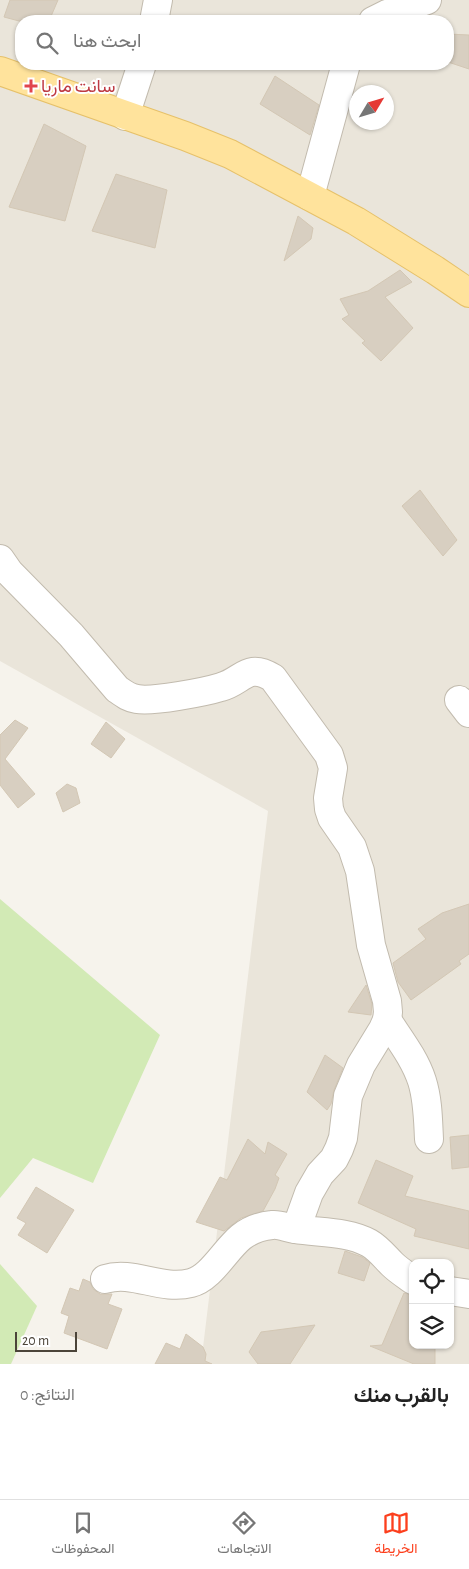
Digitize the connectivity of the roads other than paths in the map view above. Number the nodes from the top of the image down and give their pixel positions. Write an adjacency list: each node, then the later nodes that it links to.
1 (158, 0): 3 (street)
2 (427, 0): 4 (street)
3 (155, 15)
4 (385, 15)
5 (140, 70): 8 (street)
6 (344, 70): 9 (street)
7 (0, 71): 8 (main road)
8 (125, 116): 9 (main road)
9 (310, 196): 10 (main road)
10 (469, 293)
11 (0, 559): 12 (street)
12 (387, 1020): 13 (street); 14 (street)
13 (429, 1140)
14 (296, 1229): 15 (street); 16 (street)
15 (409, 1277)
16 (105, 1279)
17 (454, 1292): 18 (street)
18 (469, 1294)

